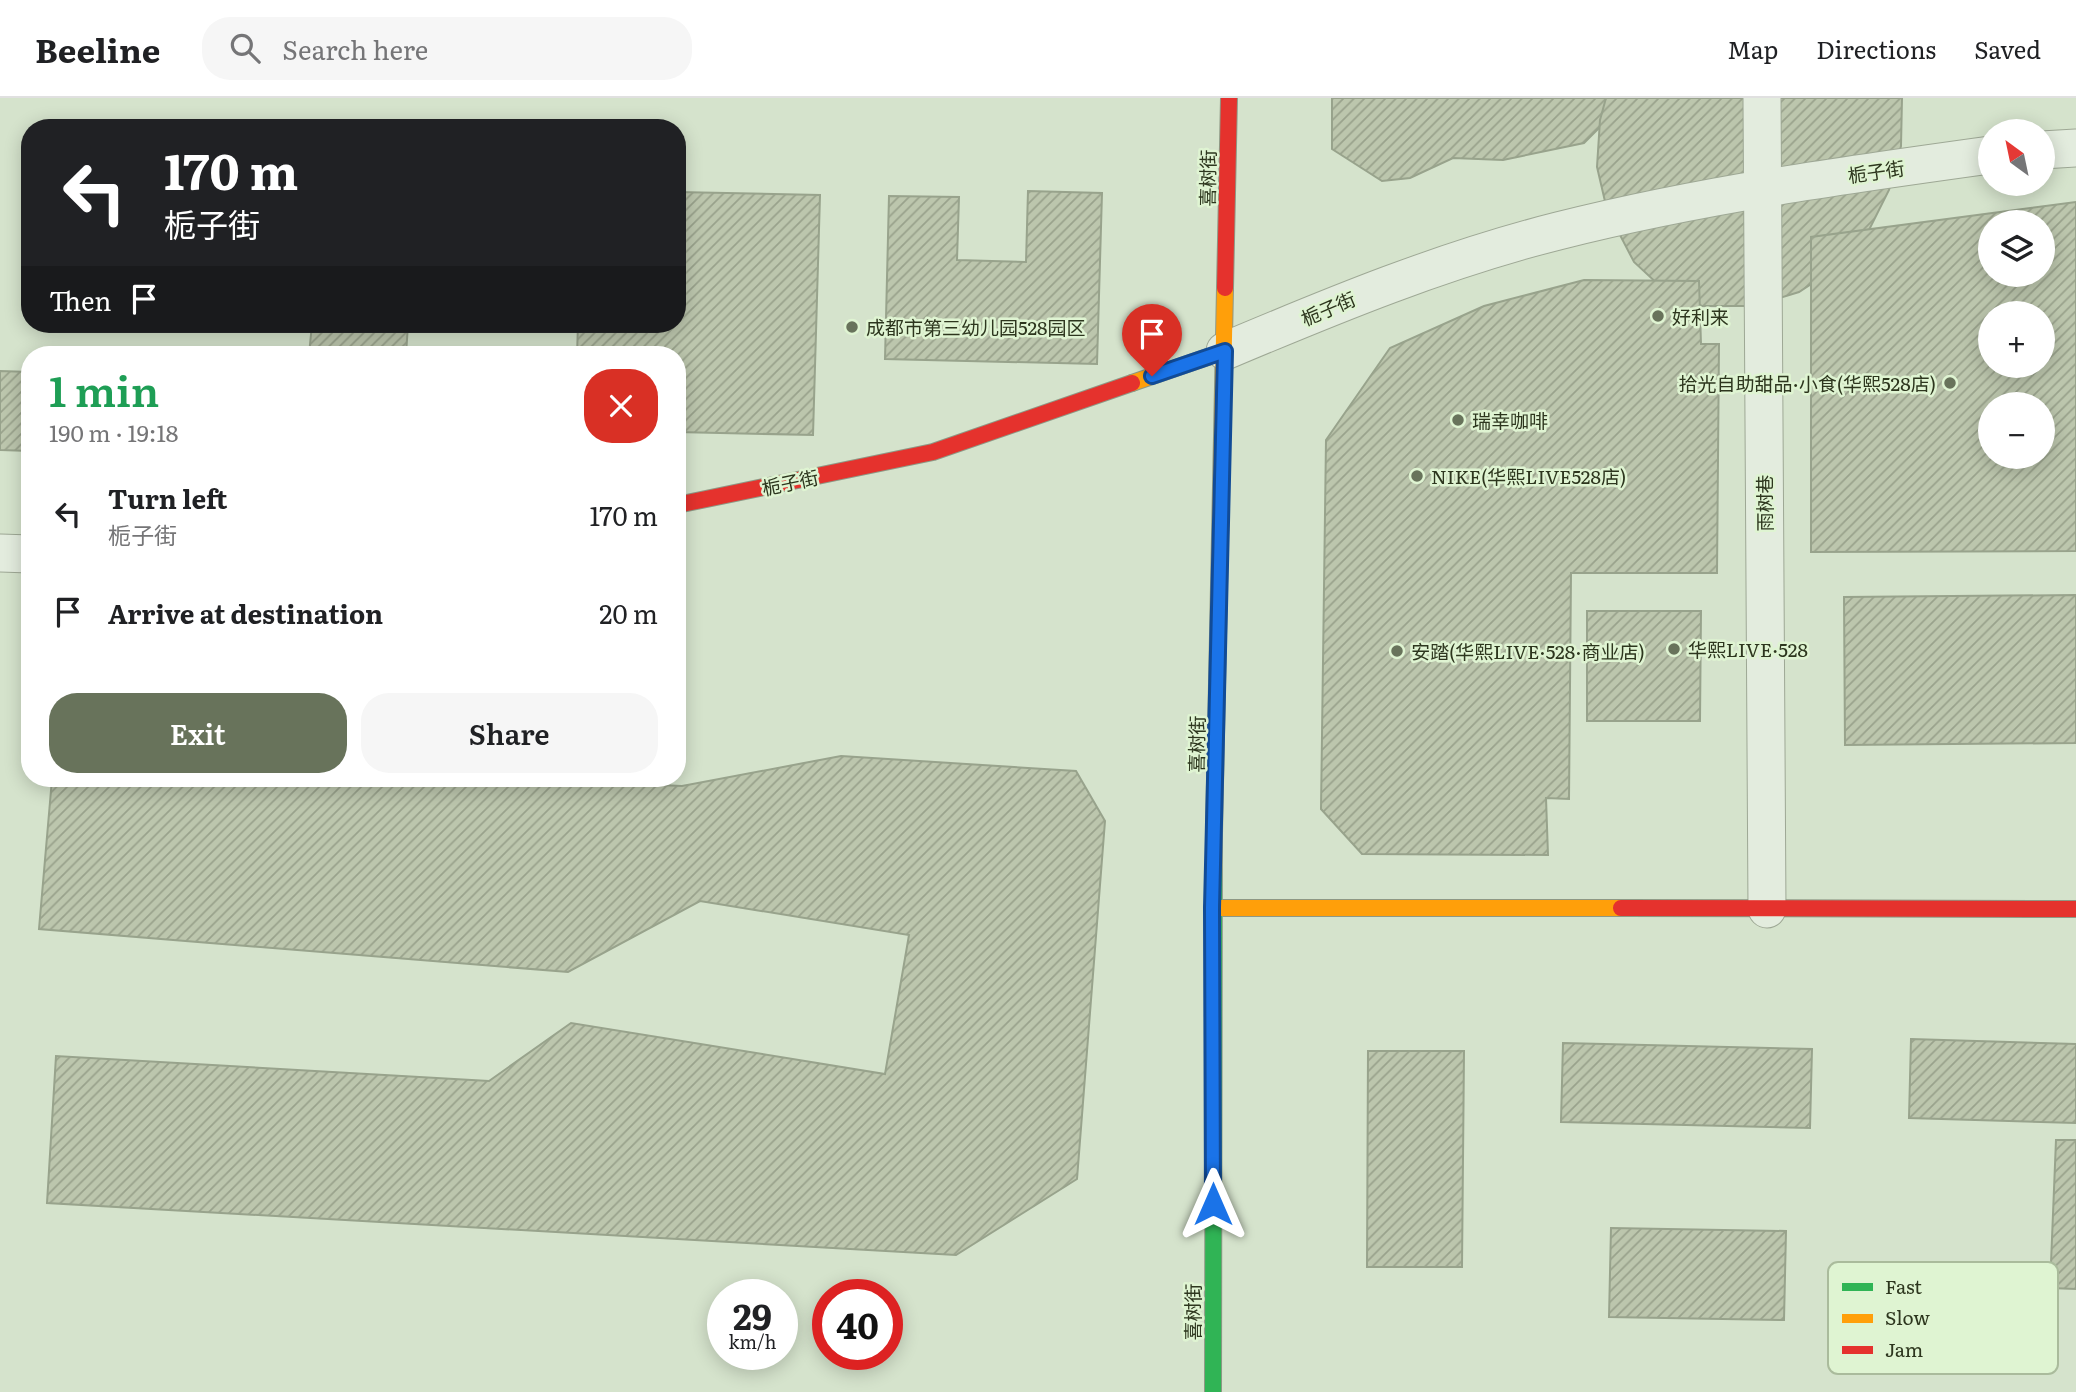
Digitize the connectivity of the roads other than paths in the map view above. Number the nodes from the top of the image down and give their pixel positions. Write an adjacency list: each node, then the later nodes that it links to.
1 (1229, 98): 7 (street, 喜树街)
2 (1762, 98): 6 (street, 雨树巷)
3 (2076, 148): 4 (street)
4 (2055, 149)
5 (1978, 157): 6 (street, 栀子街)
6 (1762, 187): 7 (street, 栀子街); 12 (street, 雨树巷)
7 (1225, 351): 8 (street, 栀子街); 11 (street, 喜树街)
8 (686, 503)
9 (0, 553): 10 (street)
10 (21, 554)
11 (1212, 908): 12 (street); 14 (street, 喜树街)
12 (1767, 909): 13 (street)
13 (2076, 909)
14 (1213, 1392)

